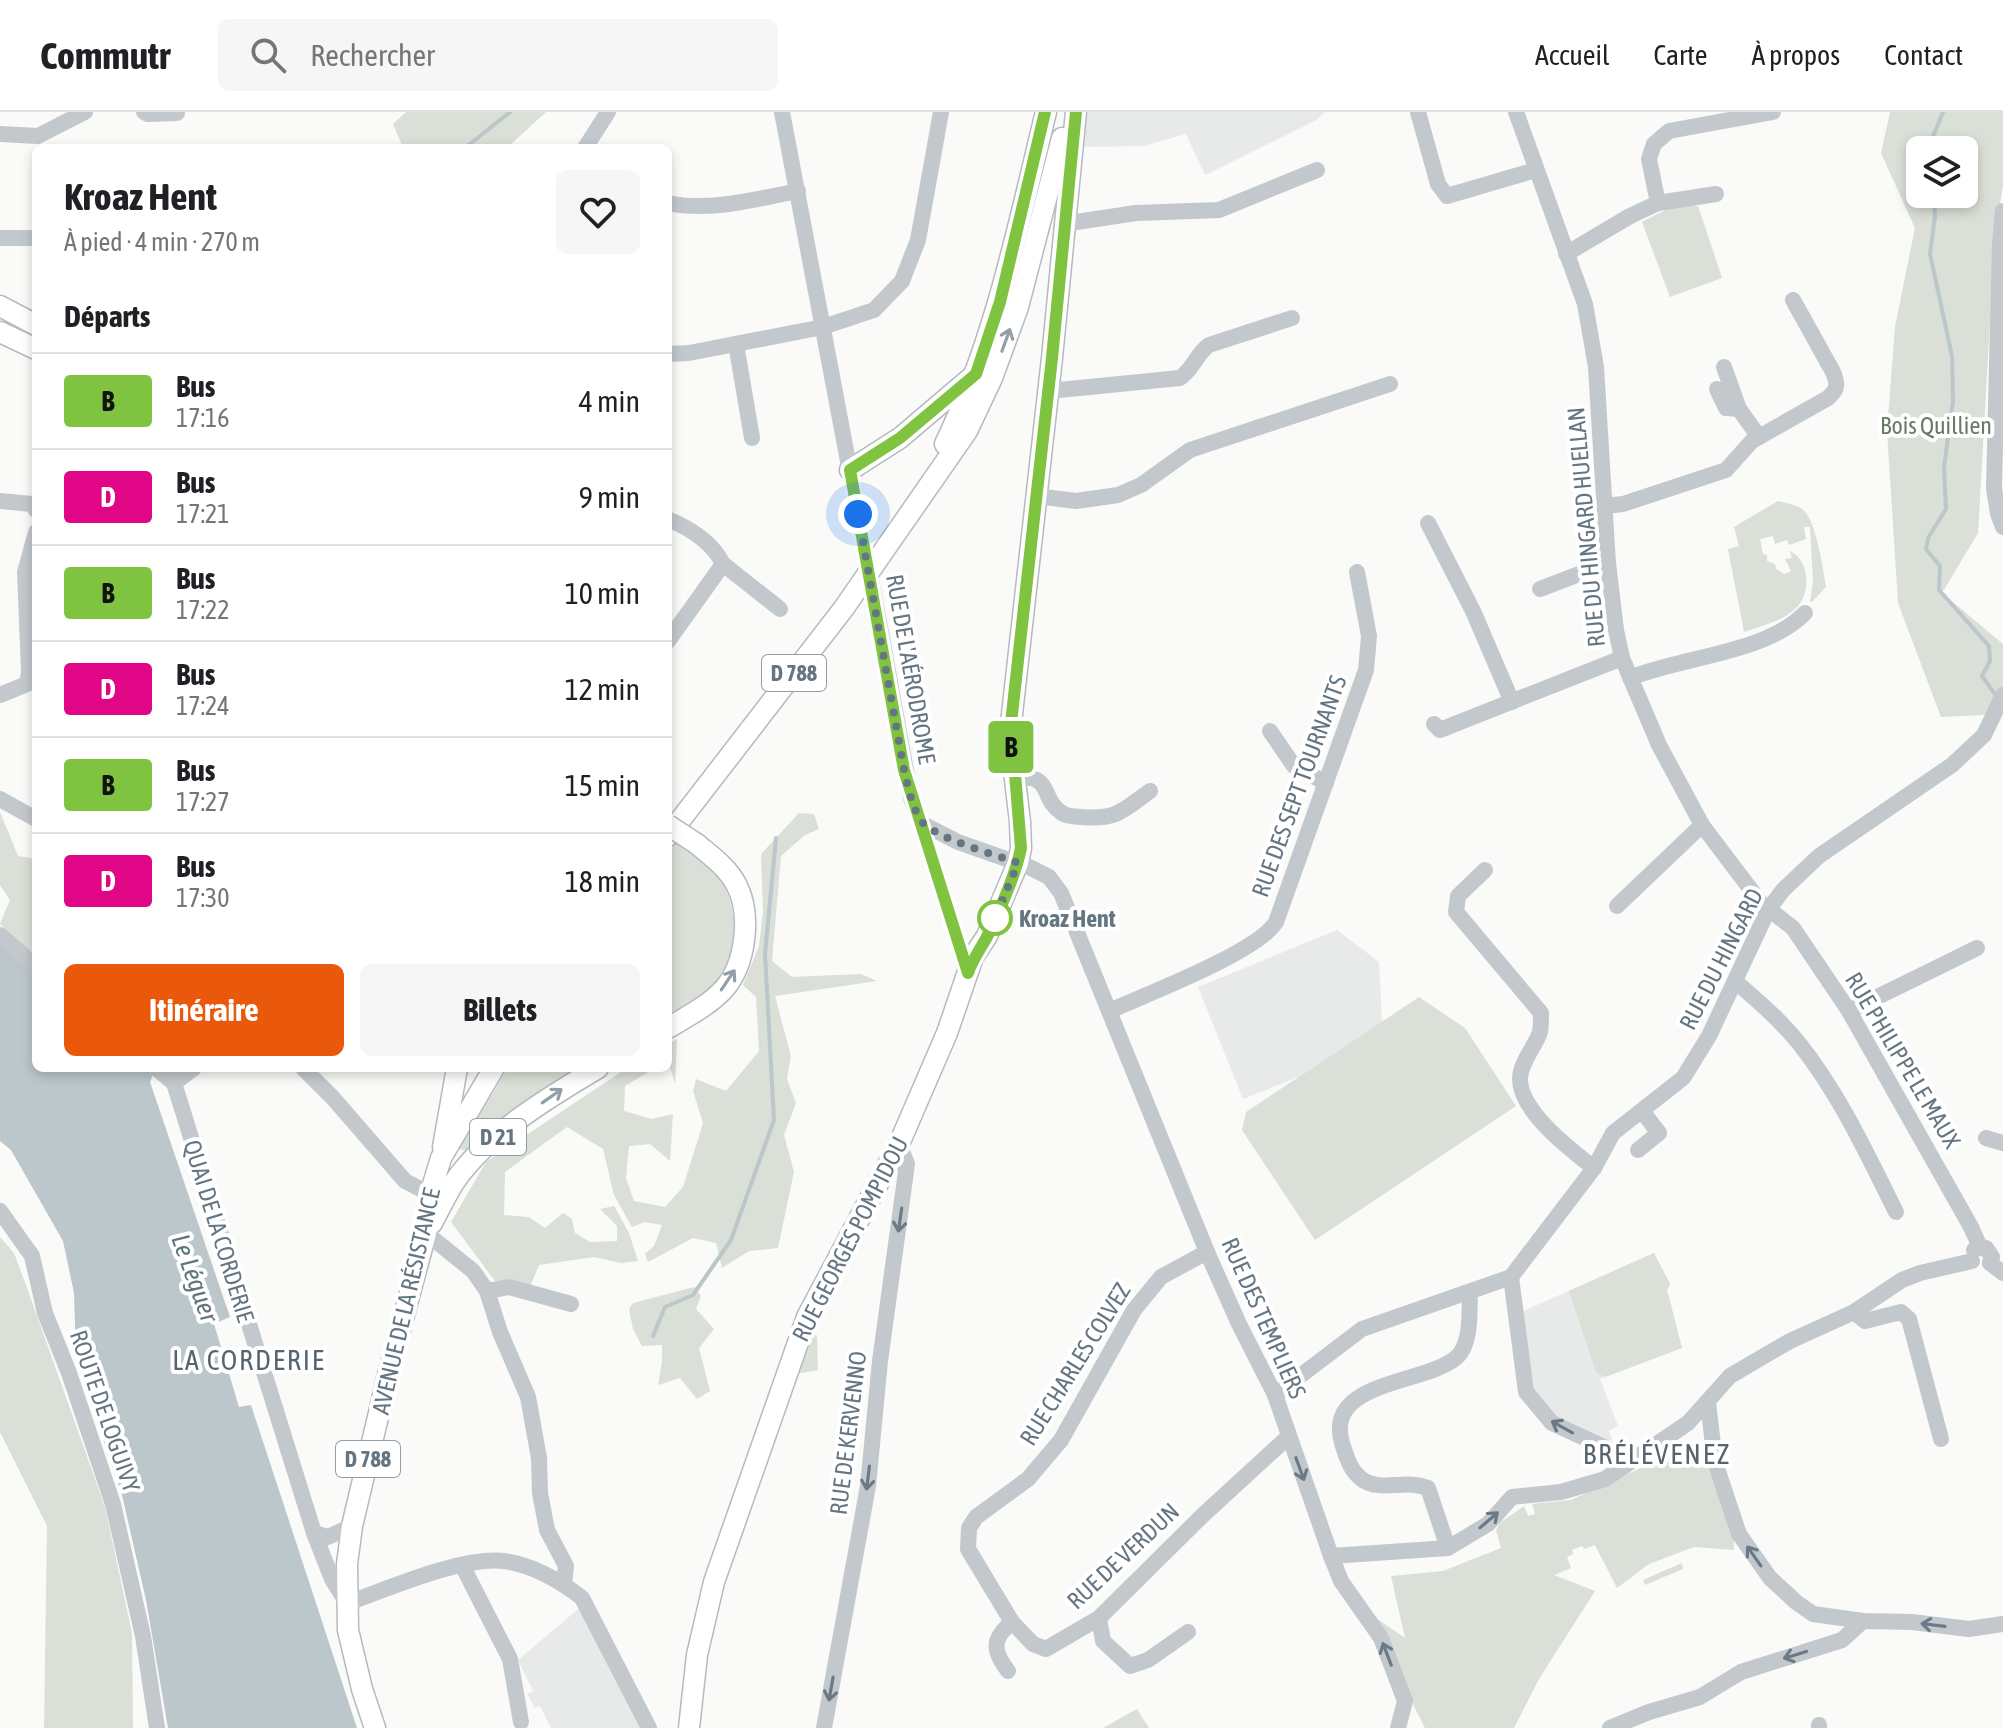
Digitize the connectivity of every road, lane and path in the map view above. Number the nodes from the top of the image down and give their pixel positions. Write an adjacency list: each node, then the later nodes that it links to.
1 (85, 112): 13 (street)
2 (144, 112): 12 (street)
3 (608, 112): 14 (street)
4 (782, 112): 17 (street, RUE DE L'AÉRODROME)
5 (941, 112): 32 (street)
6 (1046, 112): 38 (main road, D 788)
7 (1069, 112): 49 (main road, D 788, one-way to 7)
8 (1076, 112): 22 (main road)
9 (1418, 112): 16 (street)
10 (1516, 112): 16 (street, RUE DU HINGARD HUELLAN)
11 (1773, 112): 20 (street)
12 (177, 113)
13 (0, 134)
14 (588, 144)
15 (1317, 170): 22 (street)
16 (1536, 170): 25 (street, RUE DU HINGARD HUELLAN)
17 (798, 191): 19 (street); 32 (street, RUE DE L'AÉRODROME)
18 (1716, 194): 20 (street)
19 (672, 203)
20 (1658, 203): 25 (street)
21 (2003, 211): 53 (street)
22 (1063, 224): 41 (main road)
23 (0, 238): 24 (street)
24 (32, 238)
25 (1566, 254): 50 (street, RUE DU HINGARD HUELLAN)
26 (0, 296): 29 (main road)
27 (1793, 300): 43 (street)
28 (0, 306): 31 (main road)
29 (32, 311)
30 (1292, 318): 41 (street)
31 (32, 323)
32 (823, 327): 34 (street); 45 (street, RUE DE L'AÉRODROME)
33 (0, 332): 35 (main road)
34 (736, 344): 36 (street); 44 (street)
35 (32, 347)
36 (672, 354)
37 (1724, 367): 42 (street)
38 (976, 374): 45 (main road); 49 (main road, D 788)
39 (1390, 384): 46 (street)
40 (1717, 389): 42 (street)
41 (1049, 391): 46 (main road)
42 (1739, 409): 43 (street)
43 (1759, 437): 50 (street)
44 (752, 438)
45 (850, 470): 74 (street, RUE DE L'AÉRODROME, bridge)
46 (1036, 496): 69 (main road)
47 (0, 501): 48 (street)
48 (32, 506)
49 (916, 506): 77 (main road, D 788)
50 (1605, 506): 55 (street, RUE DU HINGARD HUELLAN)
51 (672, 521): 56 (street)
52 (1428, 523): 66 (street)
53 (2003, 527)
54 (32, 547): 64 (street)
55 (1608, 563): 58 (street); 62 (street, RUE DU HINGARD HUELLAN)
56 (723, 564): 59 (street); 61 (street)
57 (1357, 572): 70 (street, RUE DES SEPT TOURNANTS)
58 (1540, 589)
59 (780, 609)
60 (1805, 613): 63 (street)
61 (672, 635)
62 (1622, 658): 63 (street, RUE DU HINGARD HUELLAN); 66 (street)
63 (1630, 678): 75 (street, RUE DU HINGARD HUELLAN)
64 (0, 695)
65 (2003, 695): 81 (street, RUE DU HINGARD)
66 (1512, 702): 67 (street)
67 (1434, 724)
68 (1270, 731): 70 (street)
69 (1016, 778): 71 (street); 78 (main road)
70 (1326, 783): 89 (street, RUE DES SEPT TOURNANTS)
71 (1150, 791)
72 (0, 799): 73 (street)
73 (32, 817)
74 (921, 823): 78 (street); 84 (street, RUE DE L'AÉRODROME)
75 (1702, 825): 80 (street); 81 (street, RUE DU HINGARD HUELLAN)
76 (672, 828): 91 (main road, one-way to 76, bridge)
77 (672, 831)
78 (1018, 863): 83 (main road, RUE GEORGES POMPIDOU); 89 (street, RUE DES TEMPLIERS)
79 (1485, 870): 105 (street)
80 (1617, 906)
81 (1768, 910): 88 (street, RUE DU HINGARD); 90 (street, RUE PHILIPPE LE MAUX)
82 (0, 935): 86 (street)
83 (987, 936): 84 (street); 87 (main road, RUE GEORGES POMPIDOU)
84 (960, 945): 87 (street, RUE DE L'AÉRODROME)
85 (1977, 948): 90 (street)
86 (32, 963)
87 (968, 973): 102 (main road, RUE GEORGES POMPIDOU)
88 (1736, 982): 99 (street, RUE DU HINGARD); 108 (street)
89 (1109, 1011): 110 (street, RUE DES TEMPLIERS)
90 (1849, 1011): 111 (street, RUE PHILIPPE LE MAUX)
91 (672, 1026)
92 (161, 1072): 98 (street)
93 (189, 1072): 98 (street)
94 (307, 1072): 106 (street)
95 (456, 1072): 104 (main road, D 21)
96 (492, 1072): 104 (main road, AVENUE DE LA RÉSISTANCE / D 788)
97 (591, 1072): 109 (main road, D 21, one-way to 97)
98 (174, 1083): 125 (street, QUAI DE LA CORDERIE)
99 (1642, 1111): 103 (street); 105 (street, RUE DU HINGARD)
100 (1986, 1138): 101 (street)
101 (2003, 1143)
102 (899, 1144): 142 (main road, RUE GEORGES POMPIDOU); 143 (street, RUE DE KERVENNO, one-way to 143)
103 (1638, 1150)
104 (441, 1158): 106 (main road, AVENUE DE LA RÉSISTANCE / D 788)
105 (1594, 1168): 112 (street, RUE DU HINGARD)
106 (430, 1194): 109 (main road, AVENUE DE LA RÉSISTANCE / D 788)
107 (0, 1211): 139 (street, ROUTE DE LOGUIVY)
108 (1896, 1212)
109 (426, 1233): 113 (street); 124 (main road, AVENUE DE LA RÉSISTANCE / D 788)
110 (1207, 1252): 117 (street, RUE DES TEMPLIERS); 127 (street, RUE CHARLES COLVEZ)
111 (1986, 1261): 116 (street)
112 (1511, 1277): 114 (street); 123 (street, one-way to 112)
113 (487, 1291): 115 (street); 130 (street)
114 (1470, 1292): 117 (street); 126 (street)
115 (571, 1304)
116 (1854, 1312): 118 (street); 122 (street)
117 (1275, 1395): 121 (street, RUE DES TEMPLIERS)
118 (1708, 1402): 119 (street); 120 (street)
119 (1688, 1423): 120 (street); 123 (street)
120 (1709, 1430): 133 (street, one-way to 120)
121 (1288, 1437): 128 (street, RUE DES TEMPLIERS, one-way to 128); 132 (street, RUE DE VERDUN)
122 (1941, 1439)
123 (1632, 1460): 126 (street, one-way to 123)
124 (352, 1526): 125 (street); 131 (main road, AVENUE DE LA RÉSISTANCE / D 788)
125 (314, 1533): 131 (street, QUAI DE LA CORDERIE)
126 (1448, 1548): 128 (street)
127 (968, 1549): 134 (street, RUE DE VERDUN)
128 (1331, 1556): 144 (street, RUE DES TEMPLIERS, one-way to 128)
129 (462, 1565): 130 (street); 131 (street); 138 (street)
130 (564, 1584): 141 (street)
131 (347, 1603): 140 (main road, AVENUE DE LA RÉSISTANCE / D 788)
132 (1099, 1618): 134 (street, RUE DE VERDUN); 136 (street)
133 (1863, 1621): 135 (street, one-way to 133); 145 (street, one-way to 145)
134 (1012, 1622): 137 (street)
135 (2003, 1624)
136 (1188, 1632)
137 (1008, 1671)
138 (521, 1722)
139 (157, 1728)
140 (375, 1728)
141 (649, 1728)
142 (689, 1728)
143 (824, 1728)
144 (1398, 1728)
145 (1610, 1728)

